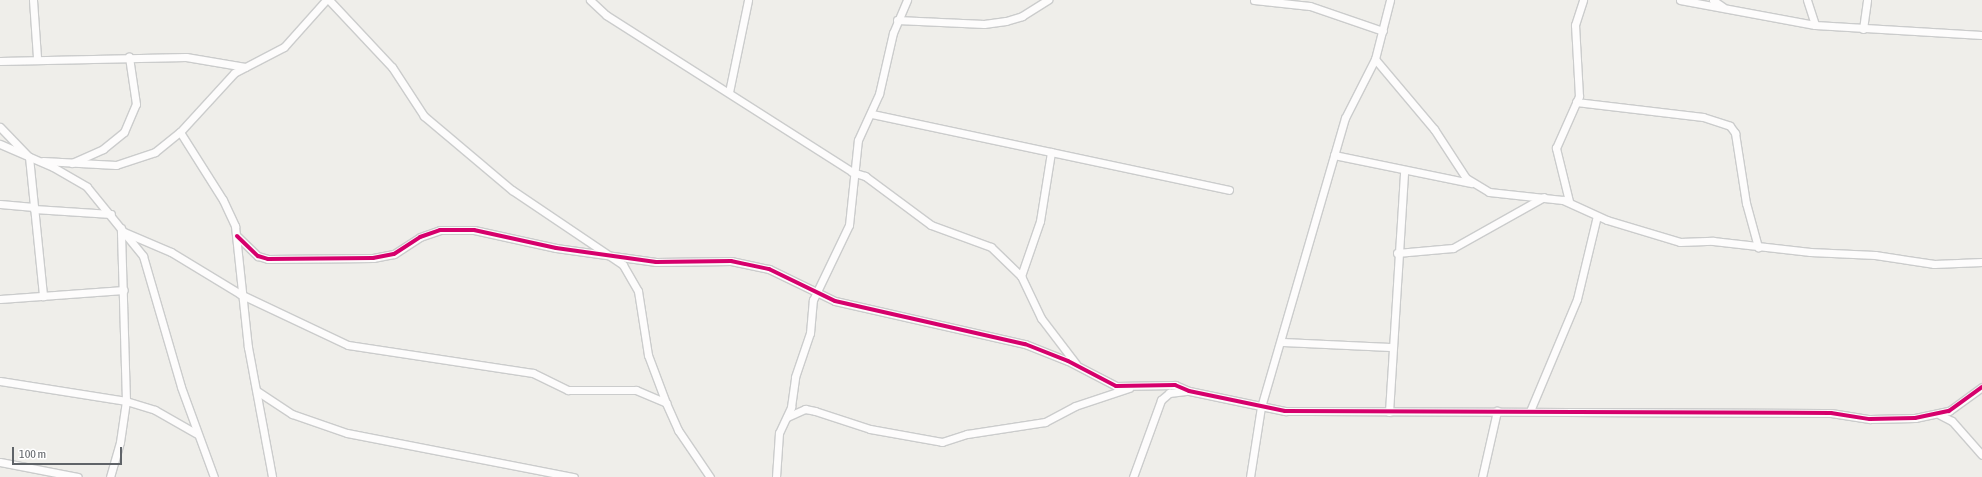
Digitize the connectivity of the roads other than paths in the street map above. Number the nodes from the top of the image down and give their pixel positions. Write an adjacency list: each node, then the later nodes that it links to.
1 (33, 0): 21 (street)
2 (326, 0): 25 (street)
3 (329, 0): 51 (street)
4 (590, 0): 26 (street)
5 (748, 0): 26 (street)
6 (906, 0): 16 (street)
7 (1048, 0): 16 (street)
8 (1254, 0): 19 (street)
9 (1390, 0): 19 (street)
10 (1583, 0): 27 (street)
11 (1680, 0): 15 (street)
12 (1713, 0): 15 (street)
13 (1807, 0): 17 (street)
14 (1867, 0): 18 (street)
15 (1727, 10): 17 (street)
16 (897, 20): 28 (street)
17 (1815, 25): 18 (street)
18 (1863, 29): 20 (street)
19 (1383, 31): 23 (street)
20 (1982, 35)
21 (37, 57): 22 (street); 24 (street)
22 (129, 57): 25 (street); 36 (street)
23 (1376, 59): 33 (street); 39 (street)
24 (0, 60)
25 (245, 67): 30 (street)
26 (729, 92): 38 (street)
27 (1576, 102): 42 (street); 49 (street)
28 (872, 114): 32 (street); 38 (street)
29 (0, 126): 34 (street)
30 (180, 132): 36 (street); 48 (street)
31 (0, 144): 34 (street)
32 (1051, 152): 40 (street); 53 (street)
33 (1334, 155): 37 (street); 59 (street)
34 (29, 157): 35 (street); 44 (street)
35 (36, 160): 36 (street); 45 (street)
36 (70, 163)
37 (1404, 171): 39 (street); 50 (street)
38 (852, 172): 53 (street); 55 (street)
39 (1471, 183): 41 (street)
40 (1229, 190)
41 (1544, 197): 42 (street); 50 (street)
42 (1569, 201): 46 (street)
43 (0, 204): 44 (street)
44 (34, 208): 45 (street); 57 (street)
45 (111, 214): 47 (street)
46 (1597, 216): 49 (street); 70 (street)
47 (123, 230): 54 (street); 56 (street); 75 (street)
48 (237, 236): 51 (street); 56 (street)
49 (1758, 247): 52 (street)
50 (1397, 253): 60 (street)
51 (606, 254): 55 (street); 68 (street)
52 (1982, 262)
53 (1021, 276): 61 (street)
54 (124, 290): 57 (street); 67 (street)
55 (816, 292): 61 (street); 74 (street)
56 (240, 294): 65 (street); 68 (street)
57 (43, 296): 58 (street)
58 (0, 298)
59 (1281, 342): 60 (street); 69 (street)
60 (1392, 347): 72 (street)
61 (1079, 367): 63 (street)
62 (0, 381): 67 (street)
63 (1130, 387): 66 (street); 74 (street)
64 (1982, 387): 73 (street)
65 (257, 391): 81 (street); 82 (street)
66 (1189, 391): 69 (street); 85 (street)
67 (126, 401): 75 (street); 79 (street)
68 (666, 403): 83 (street)
69 (1261, 407): 72 (street); 86 (street)
70 (1530, 410): 71 (street); 73 (street)
71 (1497, 411): 72 (street); 87 (street)
72 (1389, 412)
73 (1940, 415): 76 (street)
74 (785, 419): 84 (street)
75 (198, 434): 80 (street)
76 (1982, 456)
77 (0, 462): 78 (street)
78 (78, 477)
79 (110, 477)
80 (214, 477)
81 (272, 477)
82 (574, 477)
83 (710, 477)
84 (776, 477)
85 (1133, 477)
86 (1250, 477)
87 (1482, 477)

